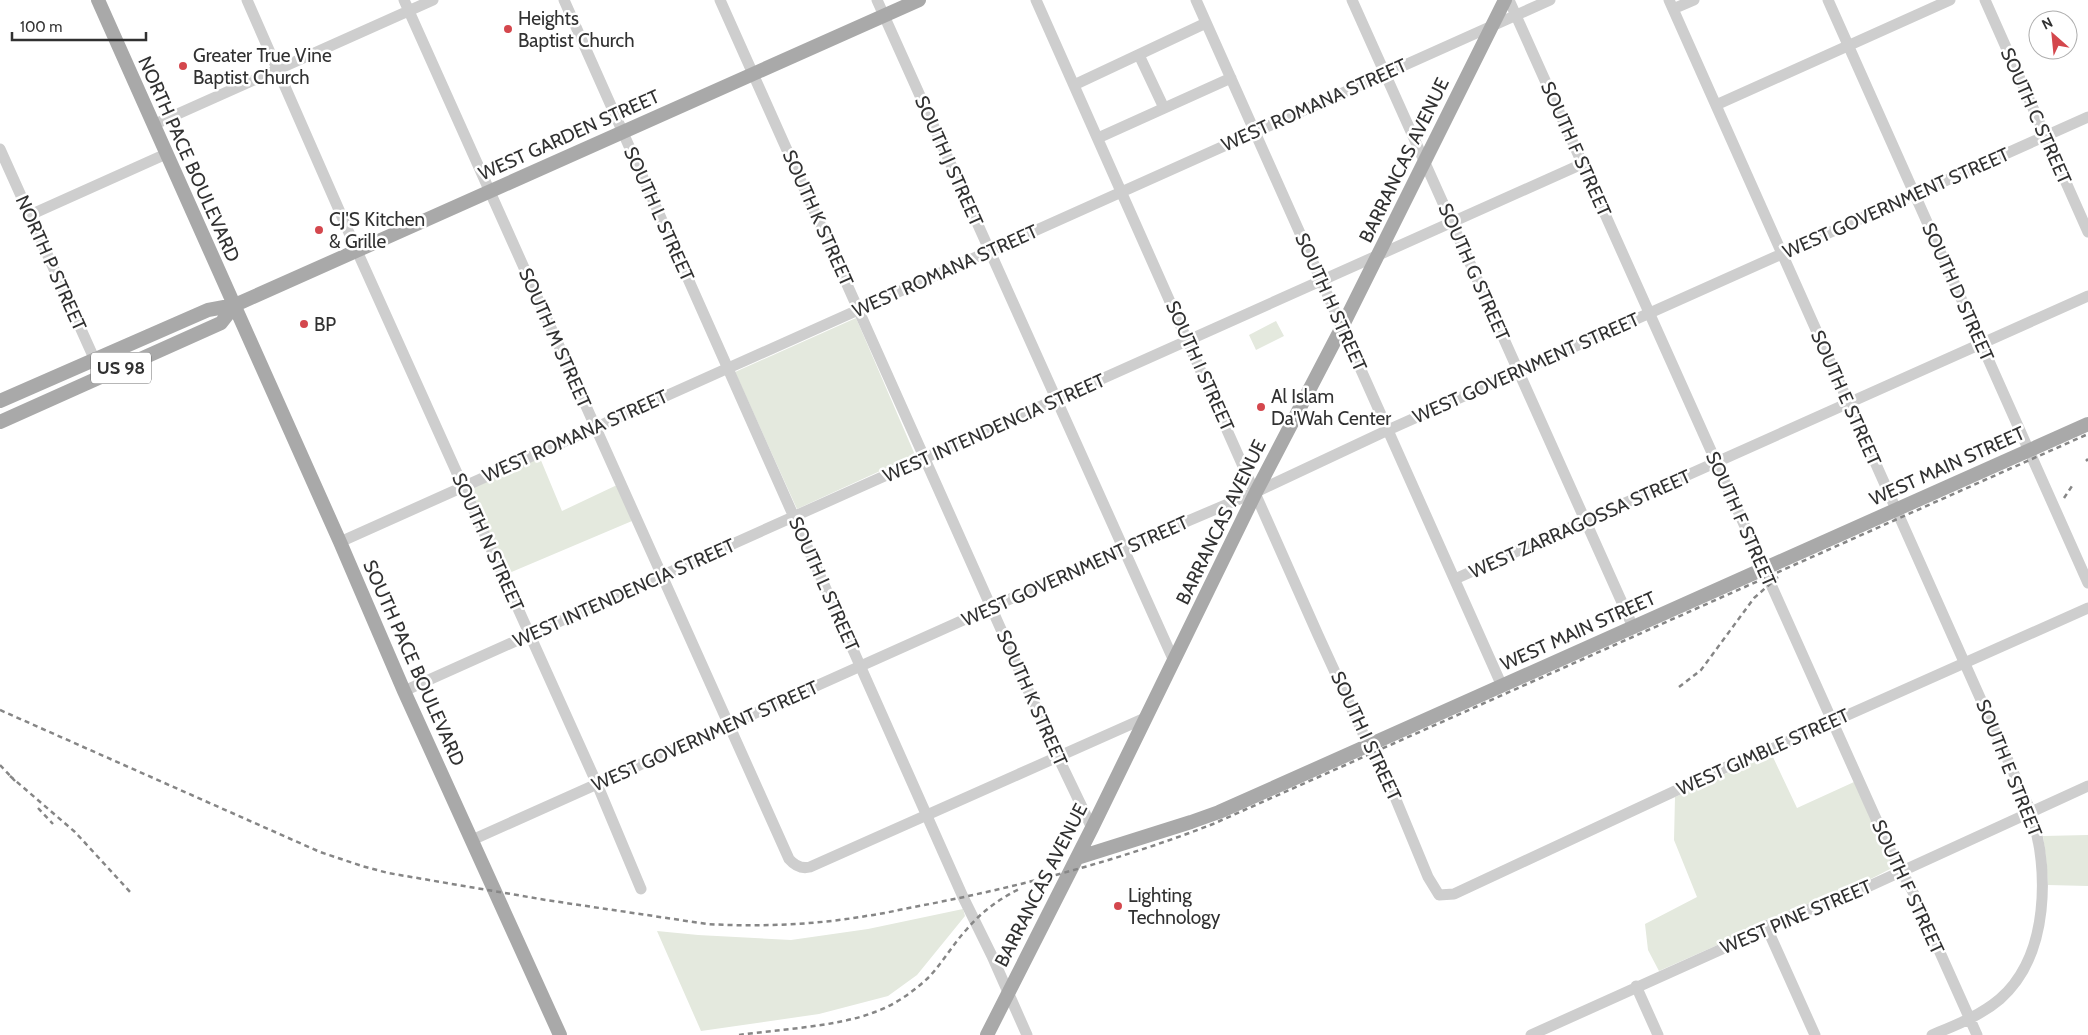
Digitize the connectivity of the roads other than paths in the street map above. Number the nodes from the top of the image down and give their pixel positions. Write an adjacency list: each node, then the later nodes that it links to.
1 (98, 0): 34 (main road, NORTH PACE BOULEVARD)
2 (247, 0): 26 (street, SOUTH N STREET)
3 (433, 0): 18 (street)
4 (564, 0): 35 (street, SOUTH L STREET)
5 (720, 0): 28 (street, SOUTH K STREET)
6 (877, 0): 21 (street, SOUTH J STREET)
7 (919, 0): 21 (main road, WEST GARDEN STREET)
8 (1036, 0): 30 (street, SOUTH I STREET)
9 (1196, 0): 22 (street, SOUTH H STREET)
10 (1352, 0): 27 (street, SOUTH G STREET)
11 (1505, 0): 23 (main road, BARRANCAS AVENUE)
12 (1509, 0): 20 (street, SOUTH F STREET)
13 (1550, 0): 20 (street, WEST ROMANA STREET)
14 (1694, 0): 19 (street)
15 (1828, 0): 24 (street, SOUTH D STREET)
16 (1950, 0): 24 (street)
17 (1985, 0): 37 (street, SOUTH C STREET)
18 (407, 5): 26 (street); 43 (street, SOUTH M STREET)
19 (1671, 5): 31 (street, SOUTH E STREET)
20 (1516, 15): 23 (street, WEST ROMANA STREET); 42 (street, SOUTH F STREET)
21 (884, 16): 28 (main road, WEST GARDEN STREET); 50 (street, SOUTH J STREET)
22 (1206, 24): 25 (street); 29 (street, SOUTH H STREET)
23 (1492, 26): 27 (street, WEST ROMANA STREET); 41 (main road, BARRANCAS AVENUE)
24 (1848, 46): 31 (street); 45 (street, SOUTH D STREET)
25 (1139, 55): 30 (street); 32 (street)
26 (278, 70): 34 (street); 49 (street, SOUTH N STREET)
27 (1385, 73): 36 (street, WEST ROMANA STREET); 41 (street, SOUTH G STREET)
28 (753, 74): 35 (main road, WEST GARDEN STREET); 56 (street, SOUTH K STREET)
29 (1231, 78): 32 (street); 36 (street, SOUTH H STREET)
30 (1074, 85): 38 (street, SOUTH I STREET)
31 (1716, 105): 51 (street, SOUTH E STREET)
32 (1164, 108): 38 (street)
33 (2088, 117): 37 (street, WEST GOVERNMENT STREET)
34 (153, 125): 40 (main road, NORTH PACE BOULEVARD)
35 (623, 132): 43 (main road, WEST GARDEN STREET); 62 (street, SOUTH L STREET)
36 (1255, 132): 44 (street, WEST ROMANA STREET); 53 (street, SOUTH H STREET)
37 (2045, 136): 45 (street, WEST GOVERNMENT STREET); 48 (street, SOUTH C STREET)
38 (1098, 138): 44 (street, SOUTH I STREET)
39 (0, 149): 46 (street, NORTH P STREET)
40 (166, 154): 46 (street); 55 (main road, NORTH PACE BOULEVARD)
41 (1425, 161): 47 (street, SOUTH G STREET); 52 (main road, BARRANCAS AVENUE)
42 (1582, 164): 47 (street, WEST INTENDENCIA STREET); 57 (street, SOUTH F STREET)
43 (490, 192): 49 (main road, WEST GARDEN STREET); 70 (street, SOUTH M STREET)
44 (1122, 192): 50 (street, WEST ROMANA STREET); 59 (street, SOUTH I STREET)
45 (1914, 195): 51 (street, WEST GOVERNMENT STREET); 60 (street, SOUTH D STREET)
46 (30, 214): 61 (street, NORTH P STREET)
47 (1452, 222): 52 (street, WEST INTENDENCIA STREET); 63 (street, SOUTH G STREET)
48 (2088, 232)
49 (357, 251): 55 (main road, WEST GARDEN STREET); 75 (street, SOUTH N STREET)
50 (989, 251): 56 (street, WEST ROMANA STREET); 65 (street, SOUTH J STREET)
51 (1782, 254): 57 (street, WEST GOVERNMENT STREET); 67 (street, SOUTH E STREET)
52 (1377, 256): 53 (street, WEST INTENDENCIA STREET); 58 (main road, BARRANCAS AVENUE)
53 (1321, 281): 58 (street, SOUTH H STREET); 59 (street, WEST INTENDENCIA STREET)
54 (2088, 296): 60 (street, WEST ZARRAGOSSA STREET)
55 (235, 305): 61 (main road, US 98); 64 (main road, US 98); 80 (main road, SOUTH PACE BOULEVARD)
56 (858, 309): 62 (street, WEST ROMANA STREET); 73 (street, SOUTH K STREET)
57 (1649, 313): 63 (street, WEST GOVERNMENT STREET); 74 (street, SOUTH F STREET)
58 (1342, 327): 71 (street, SOUTH H STREET); 76 (main road, BARRANCAS AVENUE)
59 (1188, 341): 65 (street, WEST INTENDENCIA STREET); 76 (street, SOUTH I STREET)
60 (1982, 344): 67 (street, WEST ZARRAGOSSA STREET); 72 (street, SOUTH D STREET)
61 (94, 360): 64 (street, NORTH P STREET); 66 (main road, US 98)
62 (728, 368): 70 (street, WEST ROMANA STREET); 78 (street, SOUTH L STREET)
63 (1518, 372): 71 (street, WEST GOVERNMENT STREET); 79 (street, SOUTH G STREET)
64 (102, 376): 68 (main road, US 98)
65 (1056, 400): 73 (street, WEST INTENDENCIA STREET); 81 (street, SOUTH J STREET)
66 (0, 401)
67 (1849, 403): 74 (street, WEST ZARRAGOSSA STREET); 77 (street, SOUTH E STREET)
68 (0, 422)
69 (2088, 424): 72 (main road, WEST MAIN STREET)
70 (595, 427): 75 (street, WEST ROMANA STREET); 83 (street, SOUTH M STREET)
71 (1388, 430): 76 (street, WEST GOVERNMENT STREET); 84 (street, SOUTH H STREET)
72 (2029, 450): 77 (main road, WEST MAIN STREET); 85 (street, SOUTH D STREET)
73 (925, 459): 78 (street, WEST INTENDENCIA STREET); 86 (street, SOUTH K STREET)
74 (1716, 463): 79 (street, WEST ZARRAGOSSA STREET); 82 (street, SOUTH F STREET)
75 (463, 486): 80 (street, WEST ROMANA STREET); 89 (street, SOUTH N STREET)
76 (1256, 492): 81 (street, WEST GOVERNMENT STREET); 90 (main road, BARRANCAS AVENUE); 98 (street, SOUTH I STREET)
77 (1896, 510): 82 (main road, WEST MAIN STREET); 91 (street, SOUTH E STREET)
78 (794, 517): 83 (street, WEST INTENDENCIA STREET); 92 (street, SOUTH L STREET)
79 (1586, 521): 84 (street, WEST ZARRAGOSSA STREET); 88 (street, SOUTH G STREET)
80 (340, 542): 94 (main road, SOUTH PACE BOULEVARD)
81 (1122, 550): 86 (street, WEST GOVERNMENT STREET); 90 (street, SOUTH J STREET)
82 (1764, 569): 88 (main road, WEST MAIN STREET); 96 (street, SOUTH F STREET)
83 (662, 576): 89 (street, WEST INTENDENCIA STREET); 97 (street, SOUTH M STREET)
84 (1455, 580): 93 (street, SOUTH H STREET)
85 (2088, 583)
86 (992, 608): 92 (street, WEST GOVERNMENT STREET); 99 (street, SOUTH K STREET)
87 (2088, 608): 91 (street, WEST GIMBLE STREET)
88 (1633, 627): 93 (main road, WEST MAIN STREET)
89 (530, 636): 94 (street, WEST INTENDENCIA STREET); 100 (street, SOUTH N STREET)
90 (1174, 661): 95 (main road, BARRANCAS AVENUE)
91 (1965, 662): 96 (street, WEST GIMBLE STREET); 102 (street, SOUTH E STREET)
92 (860, 666): 97 (street, WEST GOVERNMENT STREET); 103 (street, SOUTH L STREET)
93 (1502, 686): 98 (main road, WEST MAIN STREET)
94 (404, 691): 105 (main road, SOUTH PACE BOULEVARD)
95 (1145, 718): 99 (street); 104 (main road, BARRANCAS AVENUE)
96 (1832, 722): 107 (street, SOUTH F STREET); 109 (street, WEST GIMBLE STREET)
97 (728, 725): 100 (street, WEST GOVERNMENT STREET); 103 (street, SOUTH M STREET)
98 (1369, 745): 106 (main road, WEST MAIN STREET); 109 (street, SOUTH I STREET)
99 (1058, 757): 103 (street); 104 (street, SOUTH K STREET)
100 (597, 784): 105 (street, WEST GOVERNMENT STREET); 108 (street, SOUTH N STREET)
101 (2088, 786): 102 (street, WEST PINE STREET)
102 (2031, 812): 107 (street, WEST PINE STREET); 113 (street, SOUTH E STREET)
103 (927, 816): 112 (street, SOUTH L STREET)
104 (1092, 828): 106 (main road, BARRANCAS AVENUE)
105 (472, 840): 114 (main road, SOUTH PACE BOULEVARD)
106 (1077, 858): 112 (main road, BARRANCAS AVENUE)
107 (1900, 870): 110 (street, WEST PINE STREET); 113 (street, SOUTH F STREET)
108 (641, 889)
109 (1439, 895)
110 (1766, 926): 111 (street, WEST PINE STREET); 119 (street)
111 (1636, 986): 117 (street, WEST PINE STREET); 118 (street)
112 (1008, 993): 115 (main road, BARRANCAS AVENUE); 116 (street, SOUTH L STREET)
113 (1969, 1019): 120 (street, SOUTH E STREET); 121 (street, SOUTH F STREET)
114 (560, 1035)
115 (986, 1035)
116 (1027, 1035)
117 (1531, 1035)
118 (1658, 1035)
119 (1815, 1035)
120 (1932, 1035)
121 (1977, 1035)

